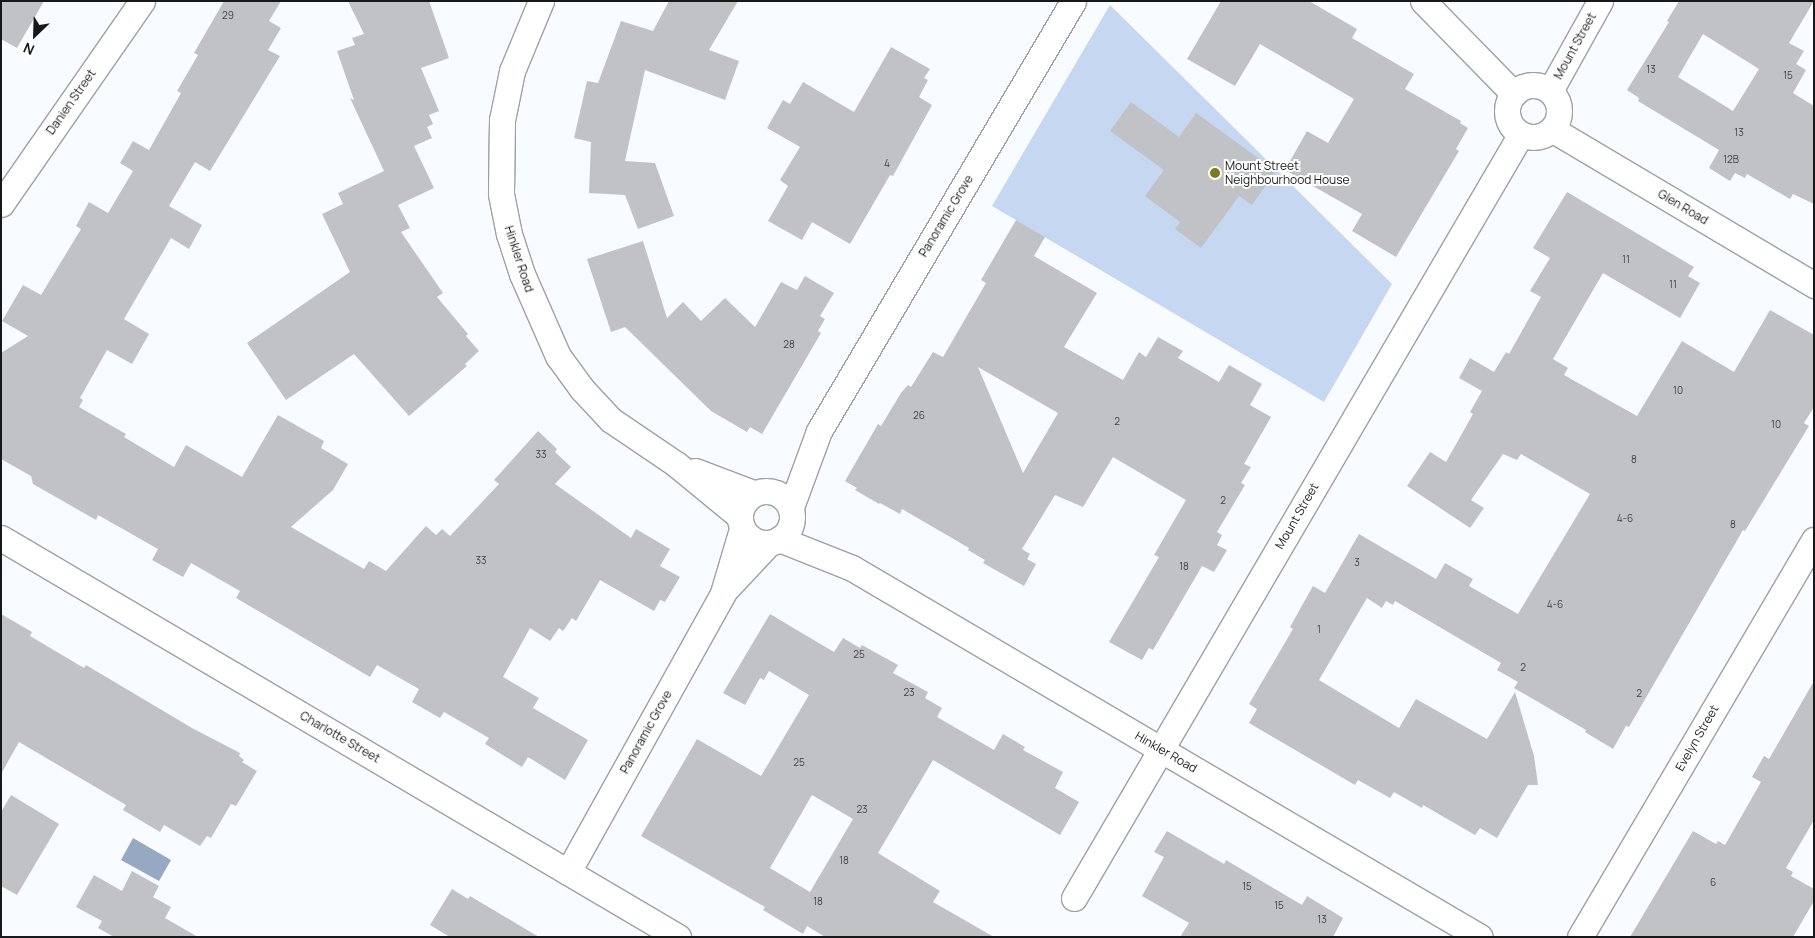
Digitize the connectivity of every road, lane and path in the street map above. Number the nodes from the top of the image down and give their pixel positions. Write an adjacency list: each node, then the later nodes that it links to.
1 (142, 1): 10 (street, Danien Street)
2 (541, 1): 13 (street, Hinkler Road)
3 (1073, 1): 12 (street, Panoramic Grove)
4 (1423, 1): 7 (street)
5 (1600, 1): 6 (street, Mount Street)
6 (1550, 91): 7 (street); 8 (street)
7 (1514, 94): 9 (street)
8 (1553, 130): 9 (street); 11 (street, Glen Road)
9 (1521, 134): 22 (street, Mount Street)
10 (1, 204)
11 (1814, 285)
12 (819, 431): 14 (street, Panoramic Grove); 15 (street, Panoramic Grove)
13 (676, 464): 14 (street, Hinkler Road); 16 (street, Hinkler Road)
14 (761, 492): 15 (street); 16 (street)
15 (791, 512): 19 (street); 20 (street, Hinkler Road)
16 (741, 522): 19 (street); 21 (street, Panoramic Grove)
17 (1, 538): 23 (street, Charlotte Street)
18 (1814, 540): 27 (street, Evelyn Street)
19 (774, 541): 20 (street, Hinkler Road); 21 (street, Panoramic Grove)
20 (852, 568): 22 (street, Hinkler Road)
21 (723, 593): 23 (street, Panoramic Grove)
22 (1161, 748): 24 (street, Mount Street); 26 (street, Hinkler Road)
23 (568, 872): 25 (street, Charlotte Street)
24 (1074, 898)
25 (678, 937)
26 (1480, 937)
27 (1580, 937)

